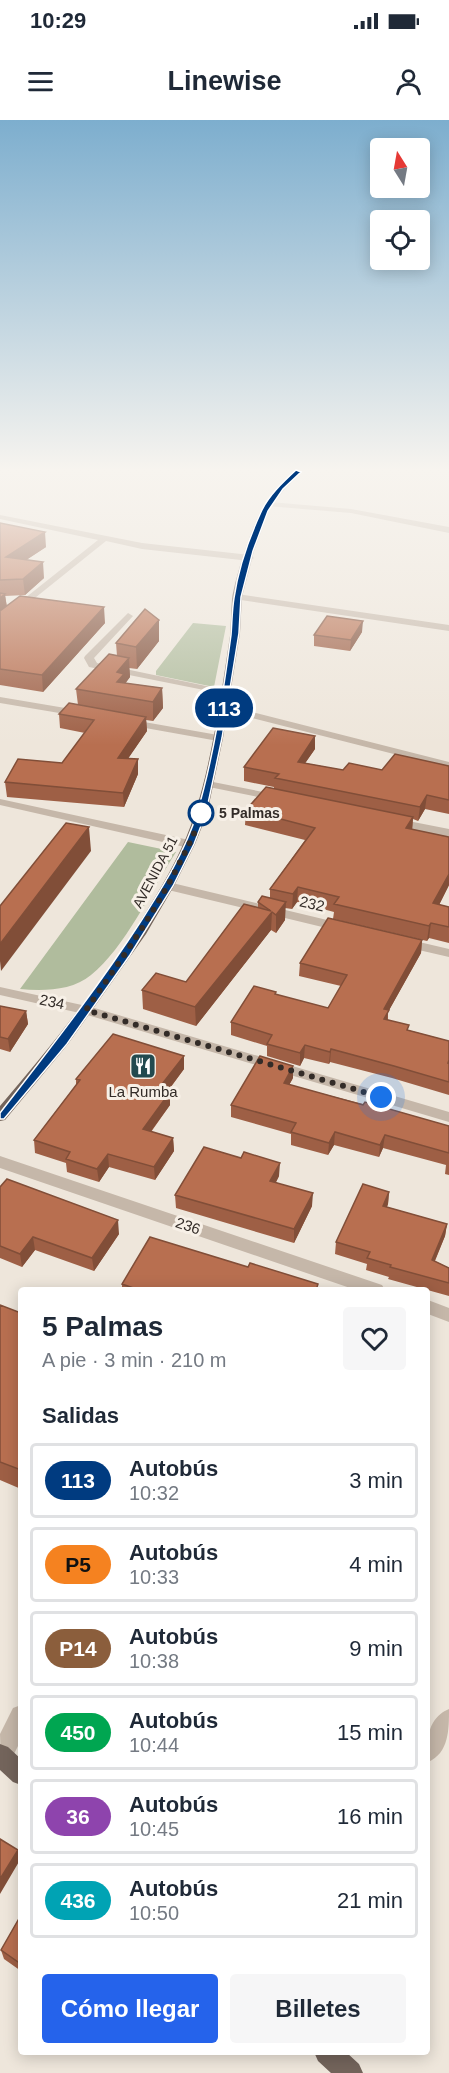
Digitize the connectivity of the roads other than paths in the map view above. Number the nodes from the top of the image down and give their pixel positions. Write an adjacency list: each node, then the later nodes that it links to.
1 (74, 563): 5 (street)
2 (248, 563): 3 (main road, AVENIDA 51)
3 (237, 597): 6 (street); 7 (main road, AVENIDA 51)
4 (128, 616): 7 (street)
5 (0, 622)
6 (449, 628)
7 (225, 693): 9 (main road, AVENIDA 51)
8 (0, 700): 10 (street)
9 (224, 708): 12 (main road, AVENIDA 51); 13 (street)
10 (91, 715)
11 (113, 719): 12 (street)
12 (218, 738): 14 (main road, AVENIDA 51)
13 (449, 765)
14 (208, 784): 15 (street); 19 (main road, AVENIDA 51)
15 (288, 800)
16 (0, 802): 19 (street)
17 (380, 819): 18 (street)
18 (449, 833)
19 (189, 844): 20 (main road, AVENIDA 51)
20 (168, 886): 21 (street, 232); 25 (main road, AVENIDA 51)
21 (359, 932)
22 (393, 940): 23 (street)
23 (449, 953)
24 (0, 992): 25 (street, 234)
25 (86, 1010): 26 (main road, AVENIDA 51); 27 (street, 234)
26 (0, 1116)
27 (449, 1117)
28 (0, 1162): 29 (street, 236)
29 (367, 1287)
30 (430, 1308): 31 (street)
31 (449, 1315)
32 (449, 1720): 34 (street)
33 (18, 1722): 35 (street)
34 (430, 1748)
35 (1, 1756): 36 (main road)
36 (18, 1771)
37 (330, 2055): 38 (main road)
38 (350, 2073)

